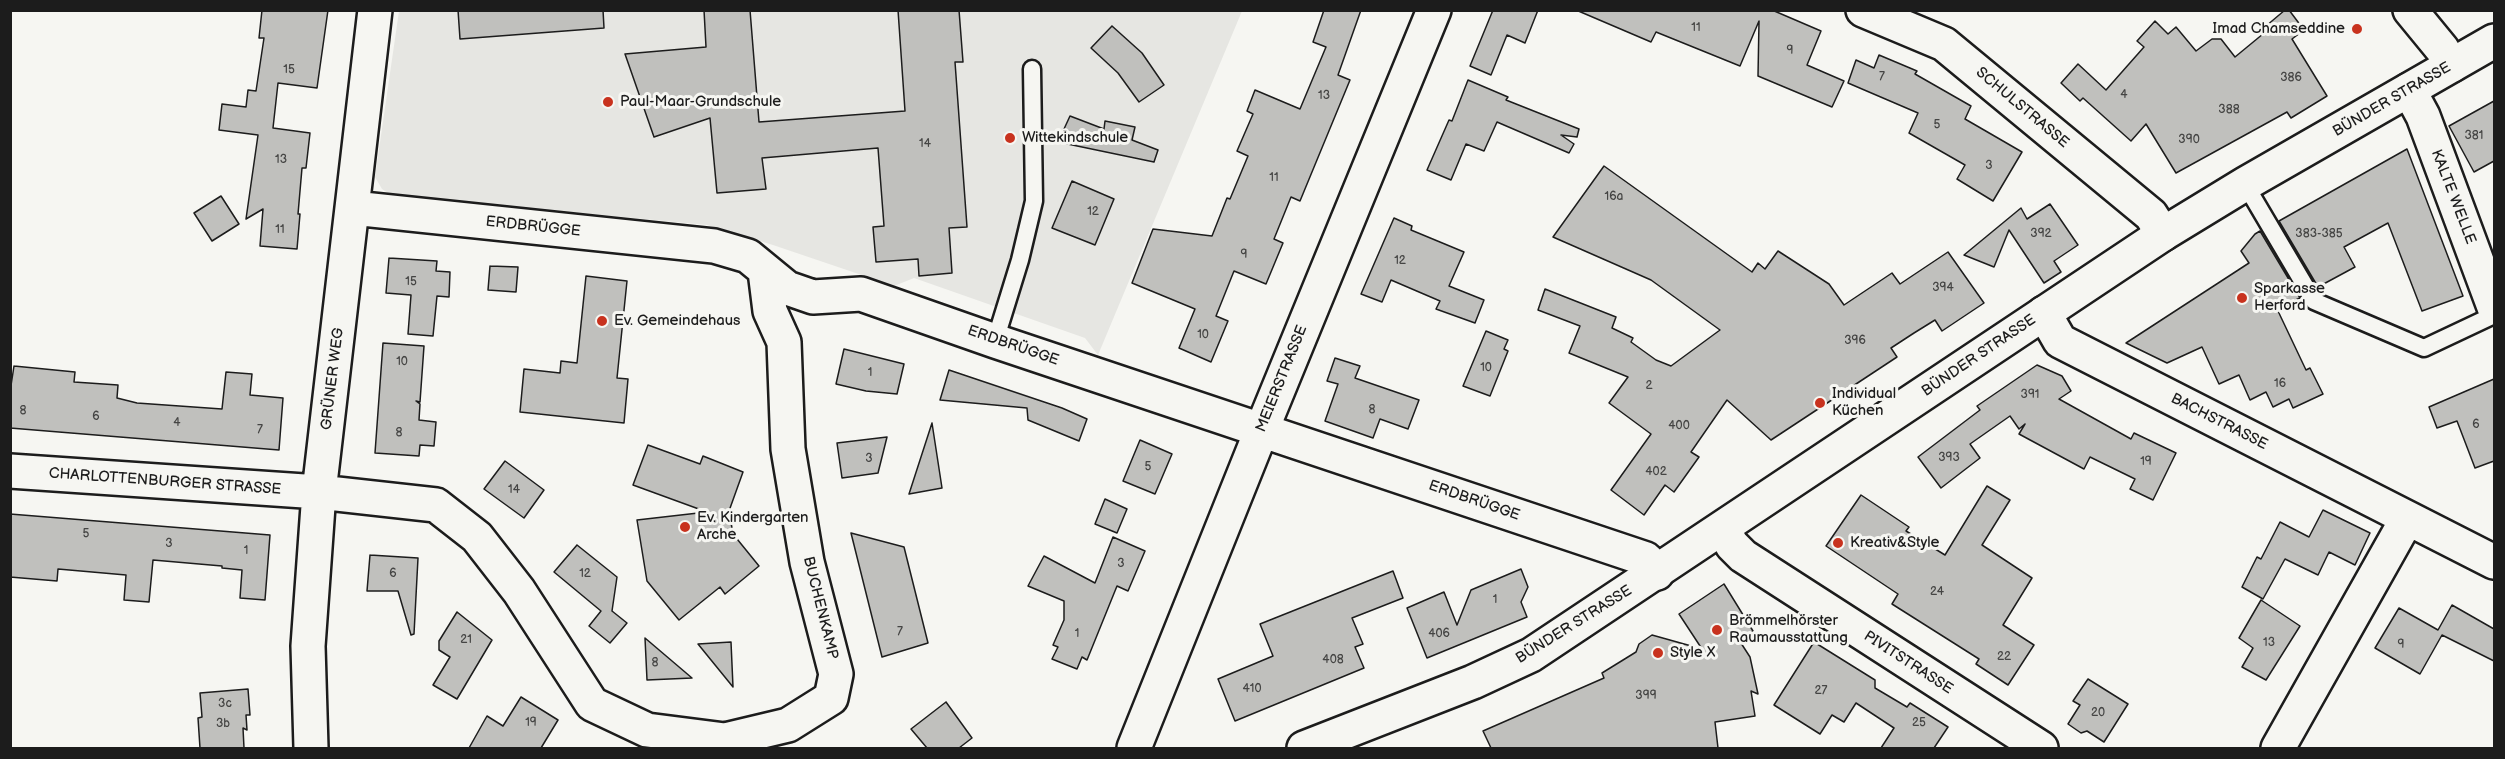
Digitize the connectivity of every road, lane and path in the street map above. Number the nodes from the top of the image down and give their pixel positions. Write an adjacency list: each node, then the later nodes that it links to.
1 (375, 10): 10 (street, GRÜNER WEG)
2 (1434, 10): 19 (street, MEIERSTRASSE)
3 (1863, 10): 11 (street, SCHULSTRASSE)
4 (2410, 10): 6 (street)
5 (2494, 41): 6 (street, BÜNDER STRASSE)
6 (2452, 65): 8 (street, BÜNDER STRASSE)
7 (1032, 69): 17 (lane)
8 (2409, 90): 9 (street, BÜNDER STRASSE); 14 (street, KALTE WELLE)
9 (2245, 184): 11 (street, BÜNDER STRASSE); 16 (lane)
10 (352, 208): 12 (street, ERDBRÜGGE); 21 (street, GRÜNER WEG)
11 (2163, 234): 15 (street, BÜNDER STRASSE)
12 (765, 271): 13 (street, ERDBRÜGGE); 18 (street)
13 (813, 297): 17 (street, ERDBRÜGGE); 18 (street)
14 (2494, 307)
15 (2044, 313): 22 (street, BACHSTRASSE); 23 (street, BÜNDER STRASSE)
16 (2494, 315)
17 (995, 341): 19 (street, ERDBRÜGGE)
18 (784, 342): 21 (street, BUCHENKAMP)
19 (1262, 429): 25 (street, ERDBRÜGGE); 27 (street, MEIERSTRASSE)
20 (10, 471): 21 (street, CHARLOTTENBURGER STRASSE)
21 (319, 492): 26 (street, GRÜNER WEG)
22 (2407, 519): 24 (street, BACHSTRASSE); 30 (street)
23 (1723, 529): 25 (street, BÜNDER STRASSE); 29 (street, PIVITSTRASSE)
24 (2494, 562)
25 (1657, 573): 28 (street, BÜNDER STRASSE)
26 (311, 748)
27 (1134, 748)
28 (1304, 748)
29 (2041, 748)
30 (2278, 748)

